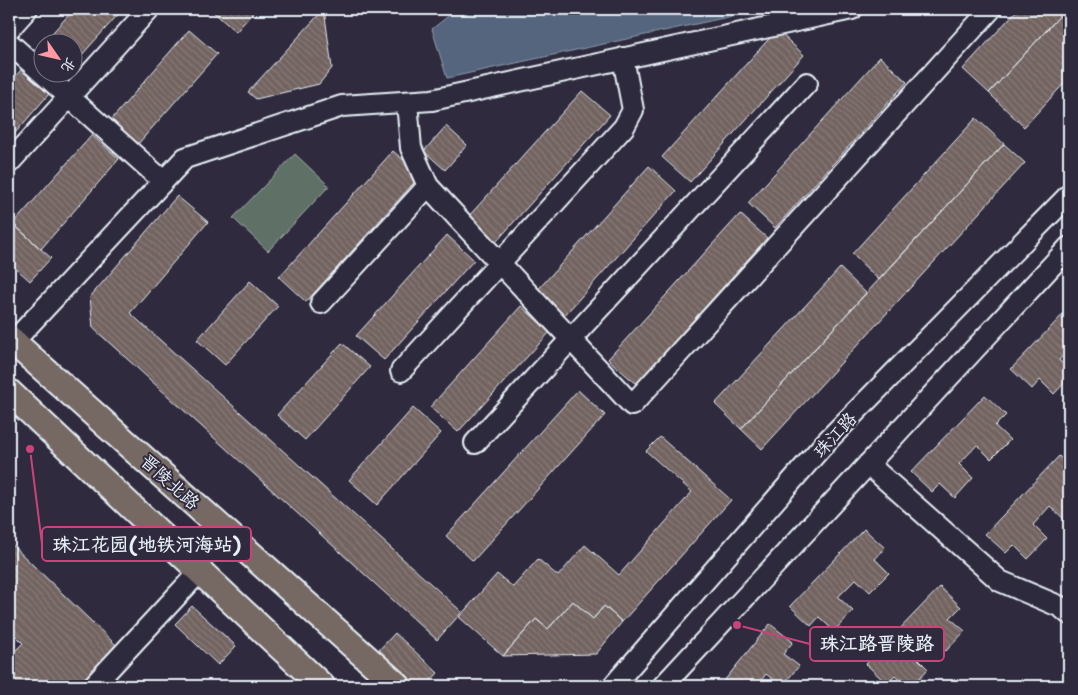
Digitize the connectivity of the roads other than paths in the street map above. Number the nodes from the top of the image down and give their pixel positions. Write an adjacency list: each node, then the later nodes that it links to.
1 (27, 9): 5 (street)
2 (149, 9): 9 (street)
3 (852, 9): 7 (street)
4 (991, 9): 18 (street)
5 (9, 29)
6 (9, 43): 9 (street)
7 (623, 58): 10 (street); 16 (street)
8 (807, 84): 18 (street)
9 (69, 97): 11 (street); 12 (street)
10 (407, 102): 12 (street); 13 (street)
11 (9, 163)
12 (163, 181): 19 (street)
13 (428, 186): 16 (street); 17 (street)
14 (1069, 195): 29 (street, 珠江路)
15 (1069, 247): 23 (street)
16 (500, 263): 18 (street); 20 (street)
17 (321, 303)
18 (571, 339): 22 (street)
19 (11, 340): 28 (main road, 晋陵北路)
20 (401, 371)
21 (9, 392): 24 (main road)
22 (475, 443)
23 (868, 464): 25 (street); 30 (street)
24 (200, 571): 26 (street); 27 (main road)
25 (1069, 614)
26 (92, 686)
27 (322, 686)
28 (398, 686)
29 (613, 686)
30 (663, 686)

